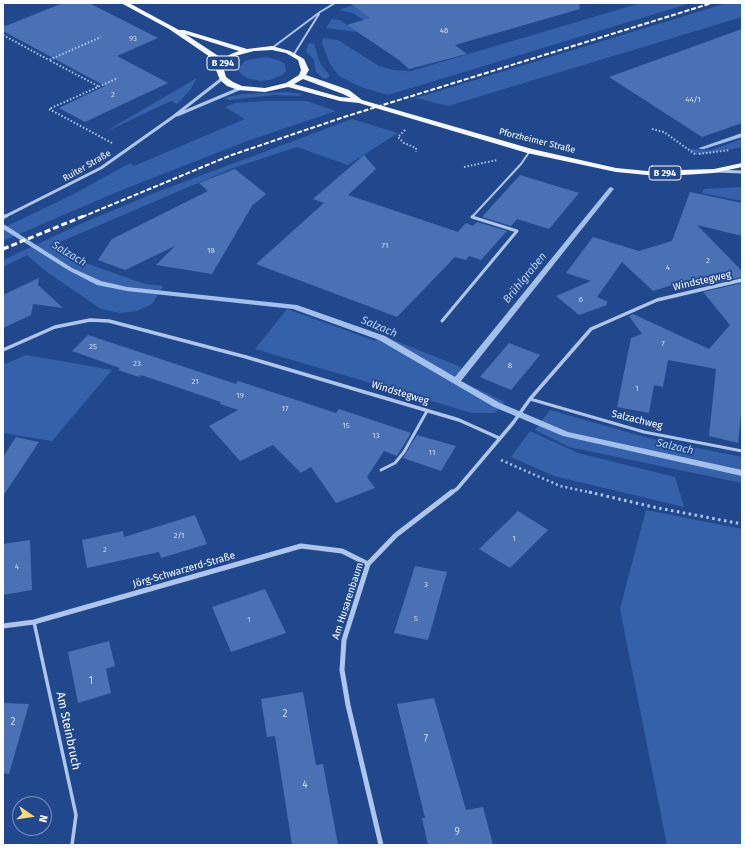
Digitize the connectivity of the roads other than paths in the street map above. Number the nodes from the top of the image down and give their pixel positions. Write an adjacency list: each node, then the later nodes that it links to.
1 (124, 3): 4 (main road, B 294)
2 (335, 3): 3 (lane)
3 (320, 12): 5 (lane); 7 (lane)
4 (171, 28): 6 (main road, B 294); 8 (main road, B 294)
5 (272, 48): 6 (main road, B 294); 7 (main road, B 294)
6 (246, 51): 8 (main road, B 294)
7 (294, 54): 9 (main road)
8 (223, 62): 10 (main road, B 294)
9 (302, 76): 11 (main road, B 294); 13 (main road, Pforzheimer Straße / B 294)
10 (223, 78): 12 (main road, B 294); 14 (street, Ruiter Straße)
11 (288, 85): 12 (main road, B 294); 13 (main road, Pforzheimer Straße / B 294)
12 (241, 88): 14 (street, Ruiter Straße)
13 (359, 101): 15 (main road, Pforzheimer Straße / B 294)
14 (173, 117): 17 (street, Ruiter Straße)
15 (530, 151): 16 (main road, Pforzheimer Straße / B 294); 19 (lane)
16 (742, 168)
17 (3, 217)
18 (742, 280): 21 (street, Windstegweg)
19 (442, 321)
20 (3, 350): 22 (street, Windstegweg)
21 (530, 399): 23 (street, Windstegweg); 24 (lane, Salzachweg)
22 (427, 411): 23 (street, Windstegweg); 25 (lane)
23 (499, 438): 26 (street, Am Husarenbaum)
24 (742, 451)
25 (381, 470)
26 (368, 564): 27 (street, Jörg-Schwarzerd-Straße); 30 (street, Am Husarenbaum)
27 (34, 622): 28 (street, Jörg-Schwarzerd-Straße); 29 (lane, Am Steinbruch)
28 (3, 626)
29 (72, 845)
30 (381, 845)

